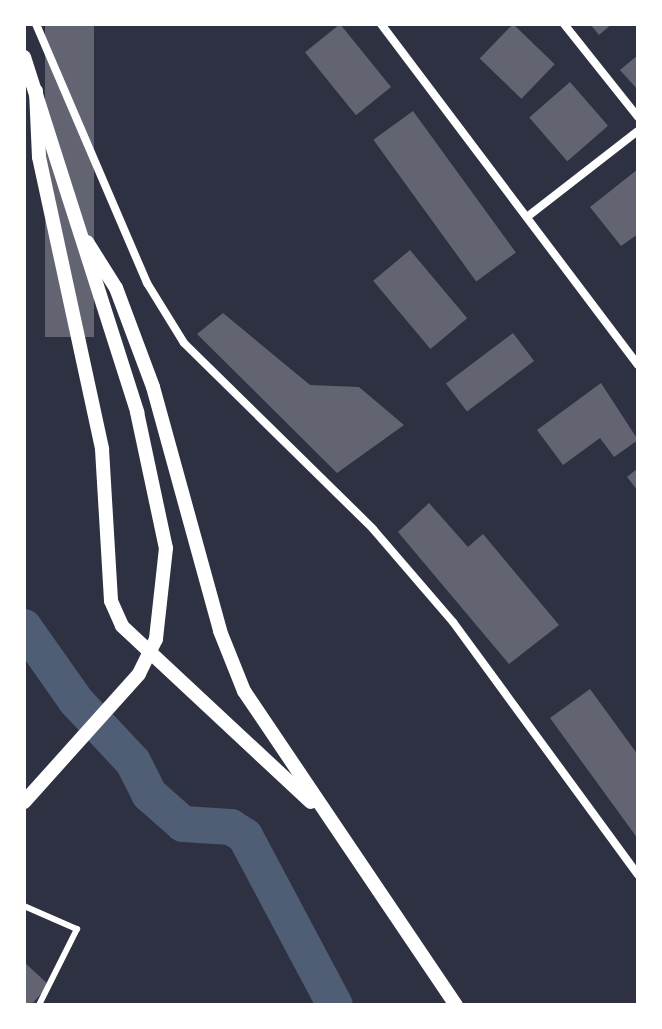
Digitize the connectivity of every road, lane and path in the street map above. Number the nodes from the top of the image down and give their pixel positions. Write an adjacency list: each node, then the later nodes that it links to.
1 (36, 24): 13 (street)
2 (381, 24): 8 (street)
3 (564, 24): 6 (street)
4 (24, 57): 5 (street)
5 (36, 91): 9 (street); 12 (street)
6 (638, 117)
7 (638, 131): 8 (street)
8 (527, 217): 10 (street)
9 (87, 242): 11 (street); 12 (street)
10 (638, 365)
11 (24, 802)
12 (329, 817): 16 (street)
13 (638, 875)
14 (24, 906): 15 (lane)
15 (39, 1005)
16 (456, 1005)

